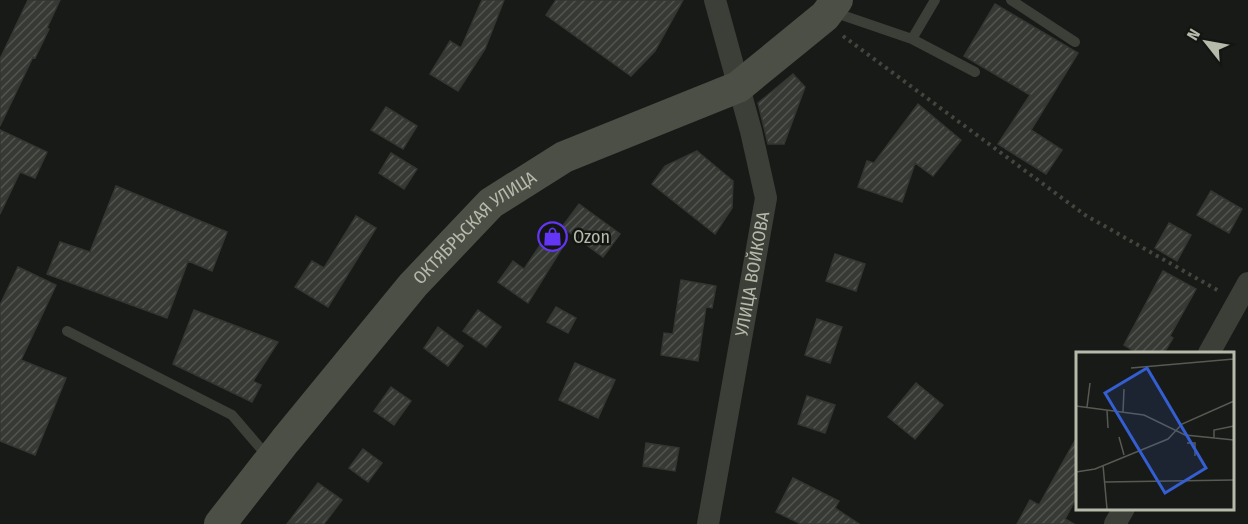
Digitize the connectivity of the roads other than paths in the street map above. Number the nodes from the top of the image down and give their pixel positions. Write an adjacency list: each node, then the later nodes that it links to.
1 (715, 0): 8 (street)
2 (935, 0): 5 (lane)
3 (1011, 0): 6 (lane)
4 (835, 15): 5 (lane); 8 (main road)
5 (912, 39): 7 (lane)
6 (1075, 42)
7 (975, 72)
8 (738, 87): 12 (main road, ОКТЯБРЬСКАЯ УЛИЦА); 15 (street, УЛИЦА ВОЙКОВА)
9 (1243, 292): 11 (street)
10 (67, 331): 12 (lane)
11 (1210, 352)
12 (270, 460): 14 (main road, ОКТЯБРЬСКАЯ УЛИЦА)
13 (1123, 509): 16 (street)
14 (220, 524)
15 (708, 524)
16 (1115, 524)

